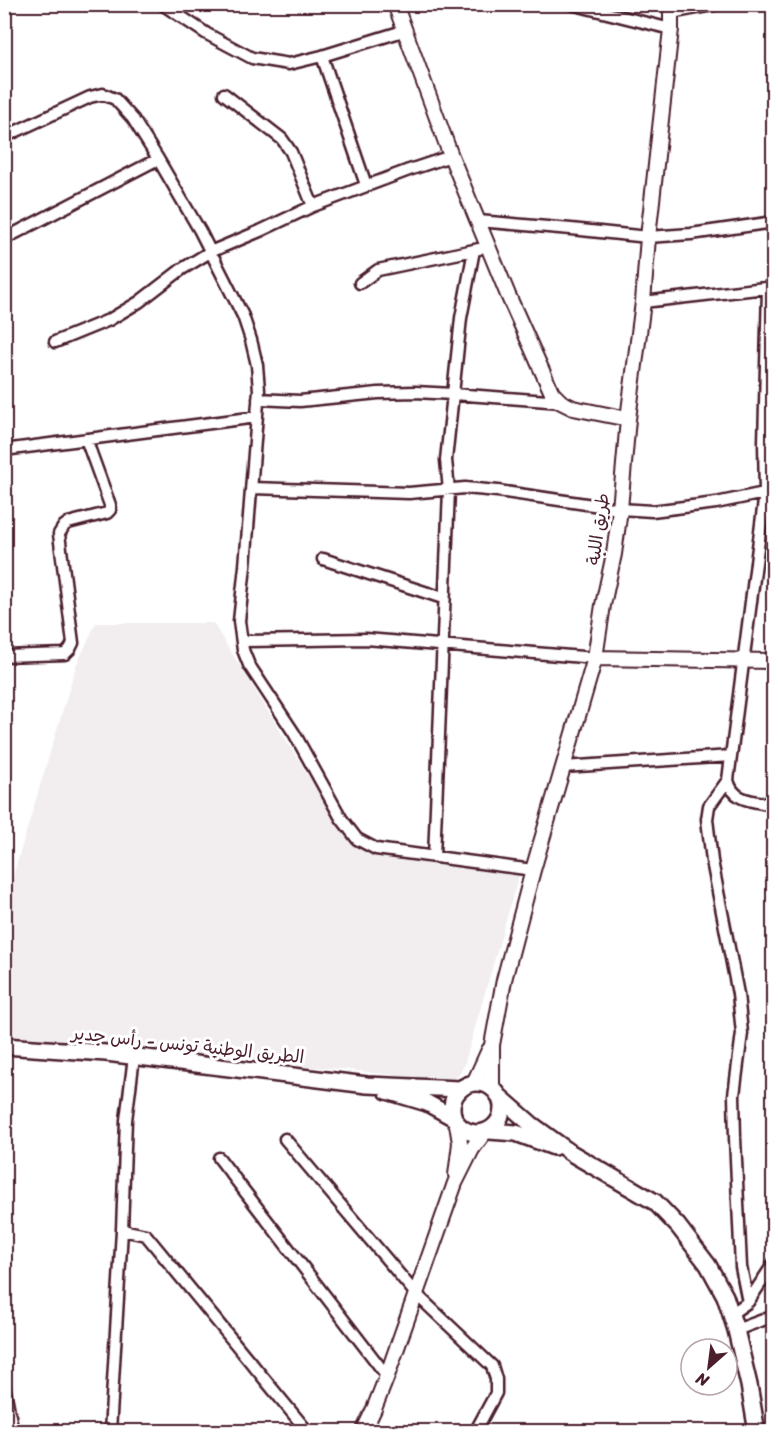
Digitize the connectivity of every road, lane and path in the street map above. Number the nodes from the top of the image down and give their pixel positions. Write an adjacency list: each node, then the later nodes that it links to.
1 (162, 4): 8 (street)
2 (395, 4): 7 (street)
3 (571, 4): 6 (street)
4 (719, 4): 5 (street)
5 (671, 9): 6 (street, طريق اللبة)
6 (671, 29): 17 (street, طريق اللبة)
7 (403, 31): 8 (street); 11 (street)
8 (322, 56): 13 (street)
9 (224, 94): 14 (street)
10 (4, 137): 12 (street)
11 (450, 156): 13 (street); 15 (street)
12 (159, 159): 18 (street); 20 (street)
13 (366, 185): 14 (street)
14 (313, 206): 20 (street)
15 (478, 221): 17 (street); 19 (street)
16 (774, 222): 17 (street)
17 (648, 237): 23 (street, طريق اللبة)
18 (4, 239)
19 (481, 249): 21 (street); 26 (street); 28 (street)
20 (210, 252): 24 (street); 27 (street)
21 (360, 283)
22 (771, 287): 23 (street); 25 (street)
23 (643, 302): 30 (street, طريق اللبة)
24 (55, 342)
25 (770, 385): 35 (street)
26 (453, 394): 27 (street); 28 (street); 34 (street)
27 (258, 399): 29 (street)
28 (561, 402): 30 (street)
29 (257, 417): 31 (street); 33 (street)
30 (628, 418): 36 (street, طريق اللبة)
31 (86, 439): 32 (street); 41 (street)
32 (4, 450)
33 (252, 488): 34 (street); 39 (street)
34 (449, 490): 36 (street); 38 (street)
35 (769, 492): 36 (street); 43 (street)
36 (620, 509): 42 (street, طريق اللبة)
37 (323, 559): 38 (street)
38 (443, 598): 40 (street)
39 (242, 640): 40 (street); 49 (street)
40 (442, 645): 42 (street); 49 (street)
41 (4, 656)
42 (595, 658): 43 (street); 46 (street, طريق اللبة)
43 (744, 661): 44 (street); 45 (street)
44 (774, 661)
45 (730, 756): 46 (street); 47 (street)
46 (563, 767): 50 (street, طريق اللبة)
47 (728, 780): 48 (street); 66 (street)
48 (774, 805)
49 (434, 857): 50 (street)
50 (533, 870): 51 (street, طريق اللبة)
51 (492, 1045): 55 (street, طريق اللبة); 56 (street, طريق اللبة)
52 (4, 1046): 53 (main road, الطريق الوطنية تونس - رأس جدير)
53 (134, 1057): 54 (main road, الطريق الوطنية تونس - رأس جدير); 63 (street)
54 (367, 1085): 55 (main road, الطريق الوطنية تونس - رأس جدير); 57 (main road, الطريق الوطنية تونس - رأس جدير)
55 (467, 1086): 56 (main road); 57 (main road)
56 (496, 1092): 58 (main road); 60 (main road)
57 (456, 1121): 58 (main road); 62 (street)
58 (487, 1132): 60 (main road); 62 (street)
59 (285, 1139): 65 (street)
60 (571, 1153): 67 (main road)
61 (219, 1158): 70 (street)
62 (455, 1183): 65 (street)
63 (122, 1230): 73 (street); 74 (street)
64 (774, 1263): 66 (street)
65 (416, 1294): 70 (street); 76 (street)
66 (748, 1302): 67 (street)
67 (731, 1314): 69 (main road)
68 (774, 1316): 69 (street)
69 (736, 1329): 77 (main road)
70 (387, 1376): 75 (street)
71 (4, 1385): 72 (street)
72 (13, 1431)
73 (110, 1431)
74 (308, 1431)
75 (363, 1431)
76 (476, 1431)
77 (757, 1431)

